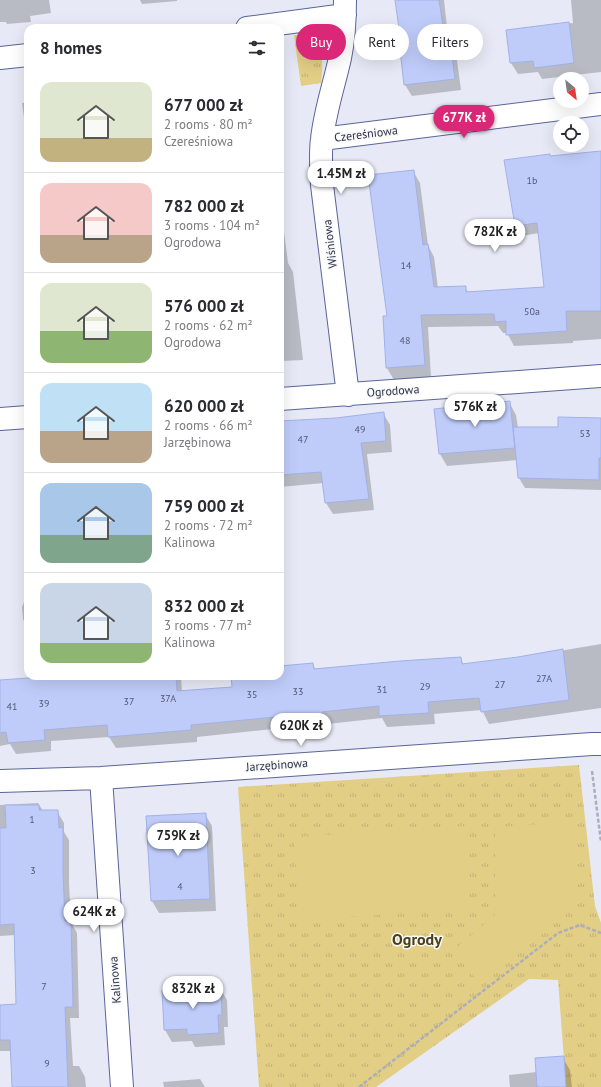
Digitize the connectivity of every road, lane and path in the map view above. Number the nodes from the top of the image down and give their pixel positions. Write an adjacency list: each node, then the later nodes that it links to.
1 (345, 8): 2 (street); 6 (street, Wiśniowa)
2 (267, 24)
3 (24, 55): 4 (street)
4 (0, 58)
5 (601, 104): 6 (street, Czereśniowa)
6 (322, 140): 8 (street, Wiśniowa)
7 (601, 376): 8 (street, Ogrodowa)
8 (348, 395): 9 (street, Ogrodowa)
9 (284, 399)
10 (24, 417): 11 (street)
11 (0, 419)
12 (596, 744): 13 (street, Jarzębinowa); 15 (path)
13 (101, 778): 14 (street, Jarzębinowa); 17 (street, Kalinowa)
14 (0, 781)
15 (601, 842)
16 (601, 934): 18 (path)
17 (122, 1087)
18 (359, 1087)

